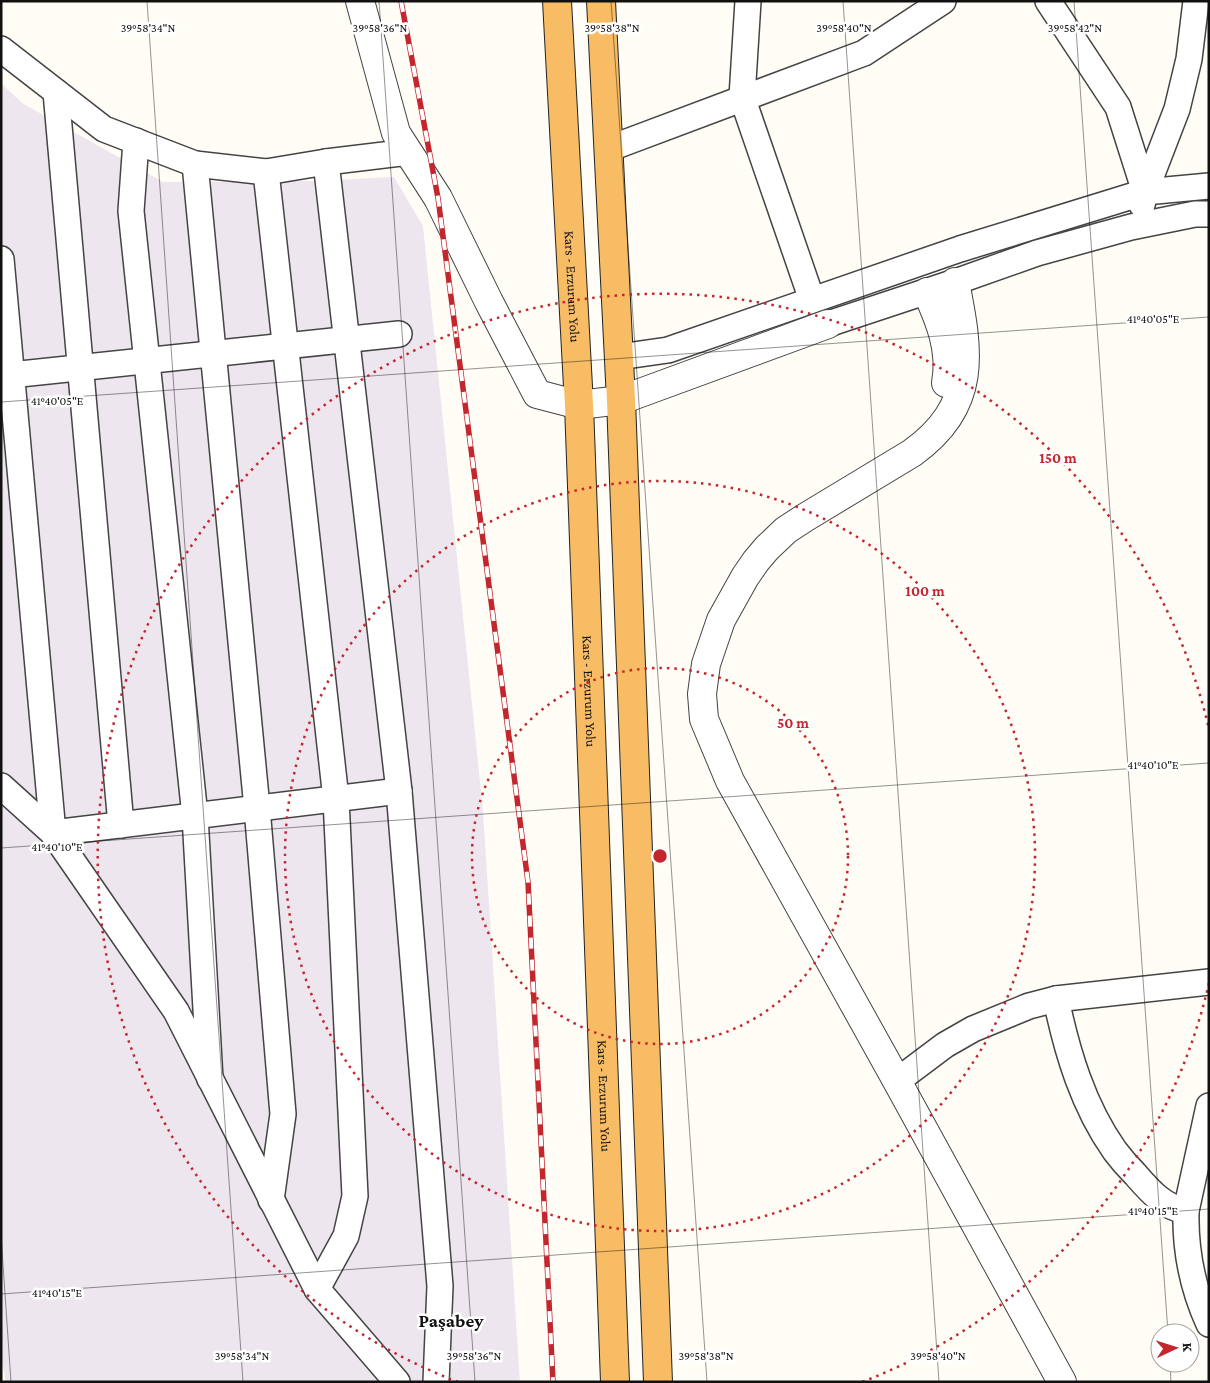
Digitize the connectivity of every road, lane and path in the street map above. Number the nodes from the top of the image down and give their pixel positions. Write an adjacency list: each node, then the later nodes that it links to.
1 (360, 1): 13 (street)
2 (558, 1): 37 (highway, Kars - Erzurum Yolu)
3 (601, 1): 12 (highway)
4 (748, 1): 10 (street)
5 (943, 1): 10 (street)
6 (1048, 1): 18 (street)
7 (1196, 1): 18 (street)
8 (1, 49): 9 (street)
9 (56, 92): 11 (street); 34 (street)
10 (742, 97): 12 (street); 26 (street)
11 (136, 141): 15 (street); 33 (street)
12 (608, 149): 32 (highway)
13 (409, 152): 14 (street); 37 (street)
14 (326, 162): 16 (street); 29 (street)
15 (195, 164): 16 (street); 31 (street)
16 (266, 172): 30 (street)
17 (1209, 186): 18 (street)
18 (1145, 192): 20 (street); 21 (street)
19 (1209, 214): 20 (street)
20 (1136, 226): 24 (street)
21 (948, 253): 23 (street); 24 (street)
22 (1, 260): 35 (street)
23 (915, 264): 25 (street); 26 (street)
24 (955, 282): 25 (street); 38 (street)
25 (927, 292): 27 (street); 38 (street)
26 (812, 300): 32 (street)
27 (828, 324): 36 (street)
28 (399, 334): 29 (street)
29 (347, 340): 30 (street); 40 (street)
30 (285, 346): 31 (street); 41 (street)
31 (213, 354): 33 (street); 42 (street)
32 (619, 356): 36 (highway)
33 (147, 361): 34 (street); 43 (street)
34 (81, 368): 35 (street); 44 (street)
35 (6, 375): 45 (street)
36 (621, 400): 37 (street); 58 (highway)
37 (579, 405): 57 (highway, Kars - Erzurum Yolu)
38 (895, 463): 49 (street)
39 (1, 786): 45 (street)
40 (400, 791): 41 (street); 56 (street)
41 (336, 799): 42 (street); 53 (street)
42 (258, 808): 43 (street); 51 (street)
43 (195, 816): 44 (street); 48 (street)
44 (121, 825): 45 (street)
45 (53, 833): 48 (street)
46 (1209, 982): 47 (street)
47 (1056, 999): 49 (street); 52 (street)
48 (210, 1079): 51 (street)
49 (897, 1081): 59 (street)
50 (1209, 1106): 52 (street)
51 (271, 1200): 53 (street)
52 (1186, 1211): 54 (street)
53 (317, 1289): 55 (street)
54 (1209, 1324)
55 (397, 1382)
56 (436, 1382)
57 (615, 1382)
58 (658, 1382)
59 (1062, 1382)

